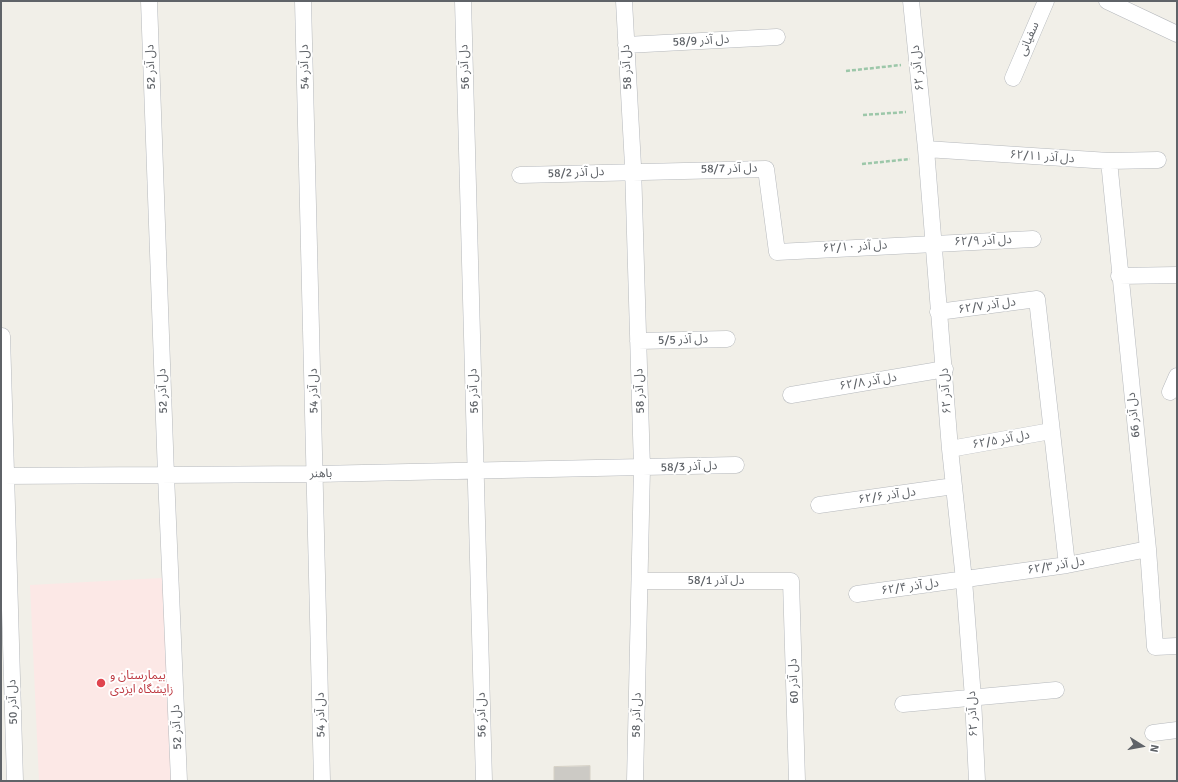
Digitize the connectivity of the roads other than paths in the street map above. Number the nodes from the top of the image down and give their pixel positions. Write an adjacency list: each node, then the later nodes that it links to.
1 (149, 1): 38 (street, دل آذر 52)
2 (303, 1): 37 (street, دل آذر 54)
3 (463, 1): 36 (street, دل آذر 56)
4 (624, 1): 11 (street, دل آذر 58)
5 (911, 1): 13 (street, دل آذر ۶۲)
6 (1046, 1): 12 (street, سفیانی)
7 (1107, 1): 8 (street)
8 (1122, 4): 9 (street)
9 (1177, 34)
10 (777, 37): 11 (street, دل آذر 58/9)
11 (626, 45): 16 (street, دل آذر 58)
12 (1013, 78)
13 (926, 153): 15 (street, دل آذر ۶۲/۱۱); 19 (street, دل آذر ۶۲)
14 (1158, 160): 15 (street, دل آذر ۶۲/۱۱)
15 (1109, 161): 22 (street, دل آذر 66)
16 (633, 172): 17 (street, دل آذر 58/2); 20 (street, دل آذر 58/7); 26 (street, دل آذر 58)
17 (520, 175)
18 (1033, 239): 19 (street, دل آذر ۶۲/۹)
19 (933, 243): 20 (street, دل آذر ۶۲/۱۰); 23 (street, دل آذر ۶۲)
20 (777, 252)
21 (1177, 275): 22 (street)
22 (1119, 276): 42 (street, دل آذر 66)
23 (938, 312): 27 (street, دل آذر ۶۲); 32 (street, دل آذر ۶۲/۷)
24 (2, 336): 31 (street, دل آذر 50)
25 (727, 339): 26 (street, دل آذر 5/5)
26 (638, 341): 35 (street, دل آذر 58)
27 (944, 369): 30 (street, دل آذر ۶۲/۸); 33 (street, دل آذر ۶۲)
28 (1177, 376): 29 (street)
29 (1170, 392)
30 (791, 395)
31 (3, 400): 39 (street, دل آذر 50)
32 (1052, 431): 33 (street, دل آذر ۶۲/۵); 43 (street)
33 (950, 449): 40 (street, دل آذر ۶۲)
34 (736, 466): 35 (street, دل آذر 58/3)
35 (642, 468): 36 (street, باهنر); 45 (street, دل آذر 58)
36 (476, 472): 37 (street, باهنر); 57 (street, دل آذر 56)
37 (316, 474): 38 (street, باهنر); 56 (street, دل آذر 54)
38 (166, 475): 39 (street, باهنر); 55 (street, دل آذر 52)
39 (4, 476): 54 (street, دل آذر 50)
40 (954, 486): 41 (street, دل آذر ۶۲/۶); 44 (street, دل آذر ۶۲)
41 (819, 505)
42 (1148, 549): 43 (street, دل آذر ۶۲/۳); 48 (street, دل آذر 66)
43 (1067, 565): 44 (street, دل آذر ۶۲/۳)
44 (964, 580): 47 (street, دل آذر ۶۲/۴); 50 (street, دل آذر ۶۲)
45 (640, 581): 46 (street, دل آذر 58/1); 58 (street, دل آذر 58)
46 (791, 581): 59 (street, دل آذر 60)
47 (857, 594)
48 (1177, 646)
49 (1056, 690): 50 (street)
50 (973, 698): 51 (street); 60 (street, دل آذر ۶۲)
51 (903, 704)
52 (1177, 730): 53 (street)
53 (1153, 734)
54 (15, 781)
55 (179, 781)
56 (322, 781)
57 (484, 781)
58 (635, 781)
59 (797, 781)
60 (977, 781)

